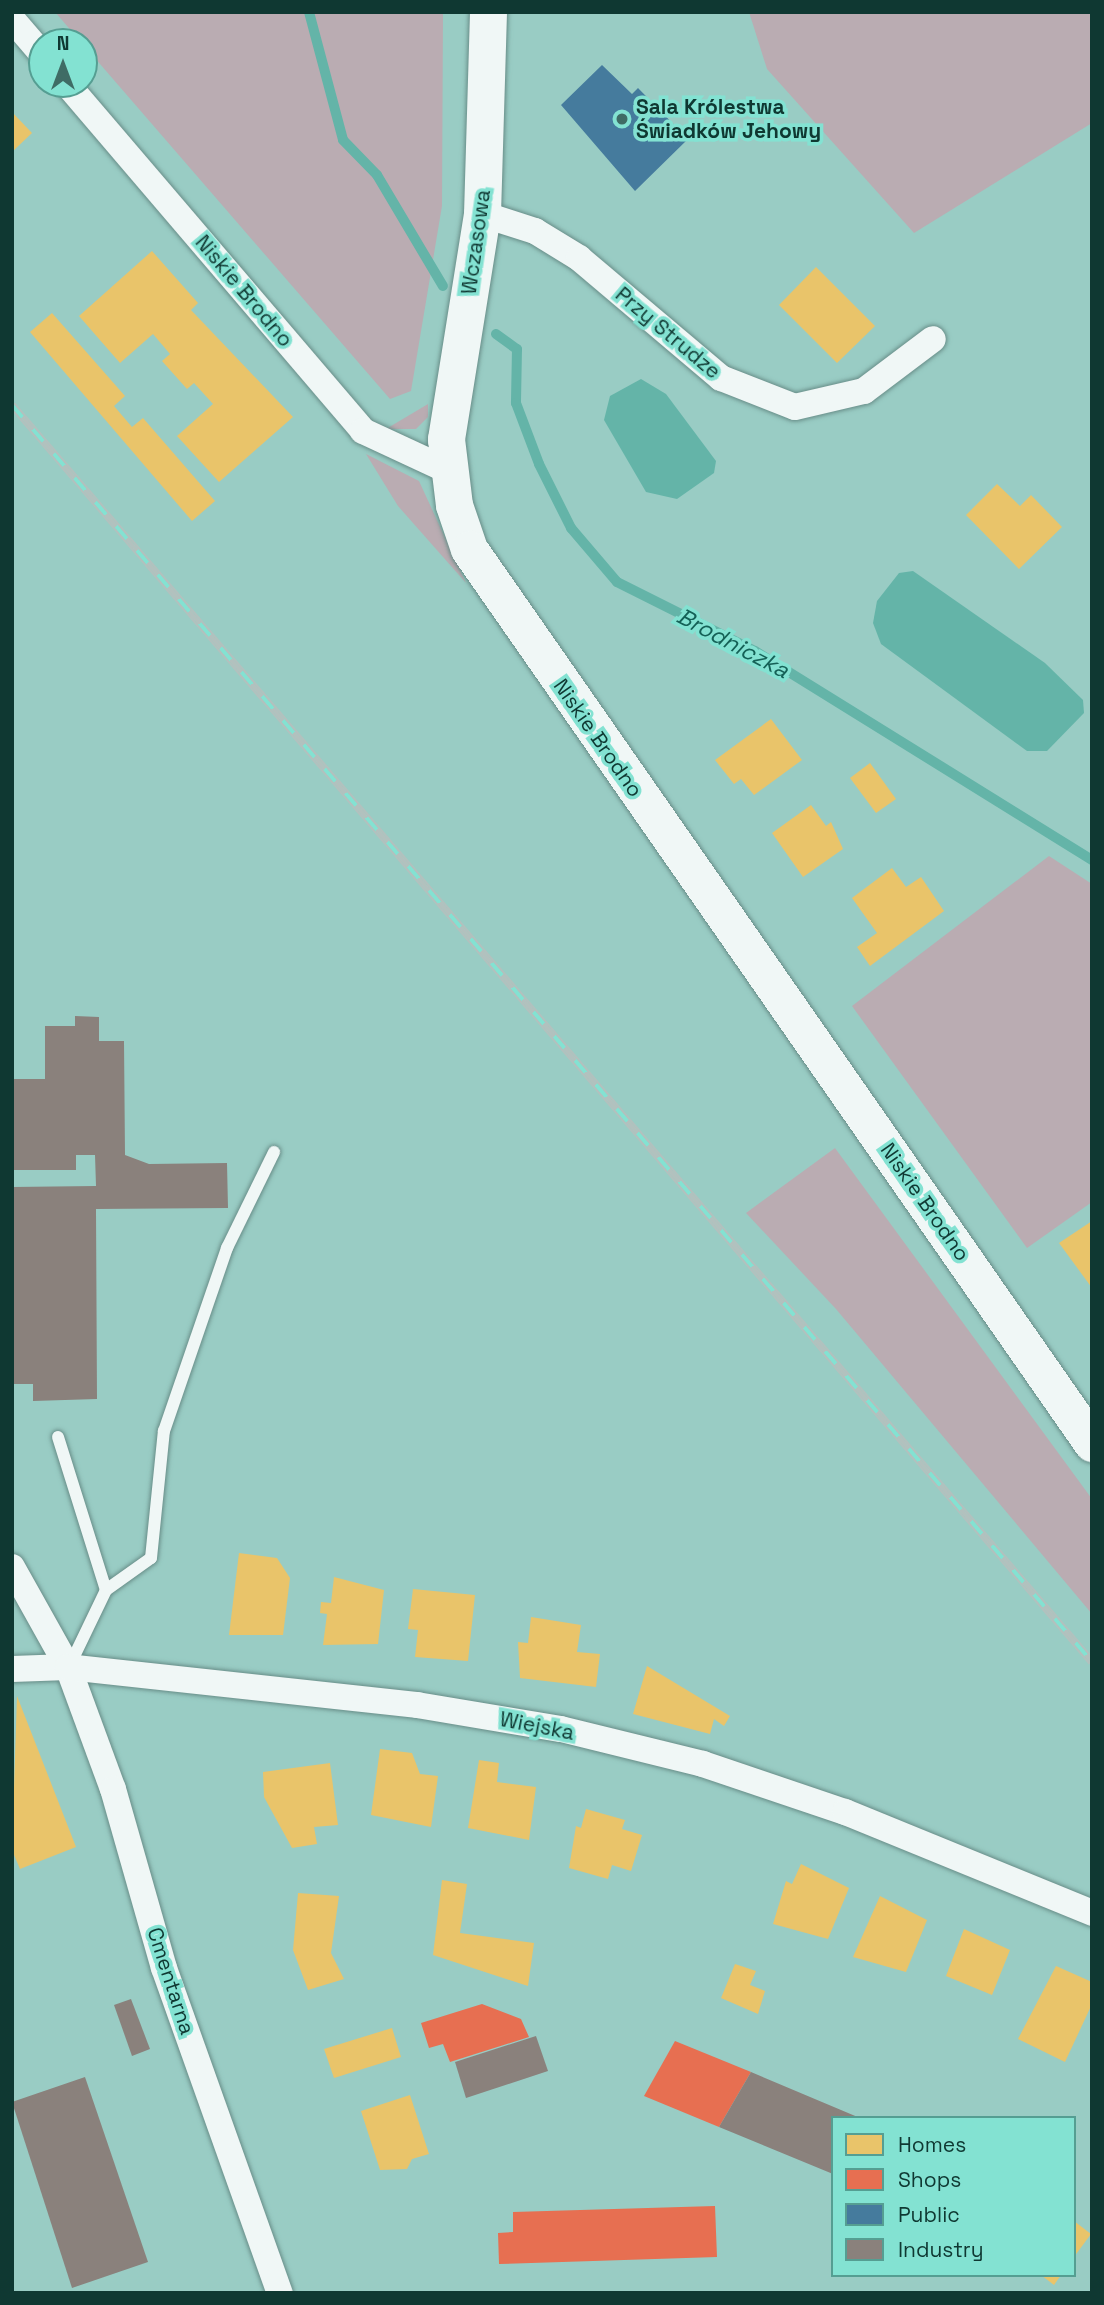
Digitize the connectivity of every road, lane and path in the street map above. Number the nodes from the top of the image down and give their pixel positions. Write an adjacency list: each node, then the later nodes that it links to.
1 (488, 12): 5 (street, Wczasowa)
2 (12, 19): 3 (street)
3 (28, 38)
4 (79, 98): 7 (street, Niskie Brodno)
5 (482, 214): 6 (street, Przy Strudze); 7 (street, Wczasowa)
6 (933, 339)
7 (447, 470): 10 (street, Niskie Brodno)
8 (274, 1152): 12 (lane)
9 (58, 1437): 12 (lane)
10 (1092, 1443)
11 (12, 1567): 13 (street)
12 (106, 1590): 13 (lane)
13 (68, 1667): 14 (street, Wiejska); 15 (street, Wiejska); 16 (street, Cmentarna)
14 (12, 1668)
15 (1092, 1913)
16 (280, 2293)

